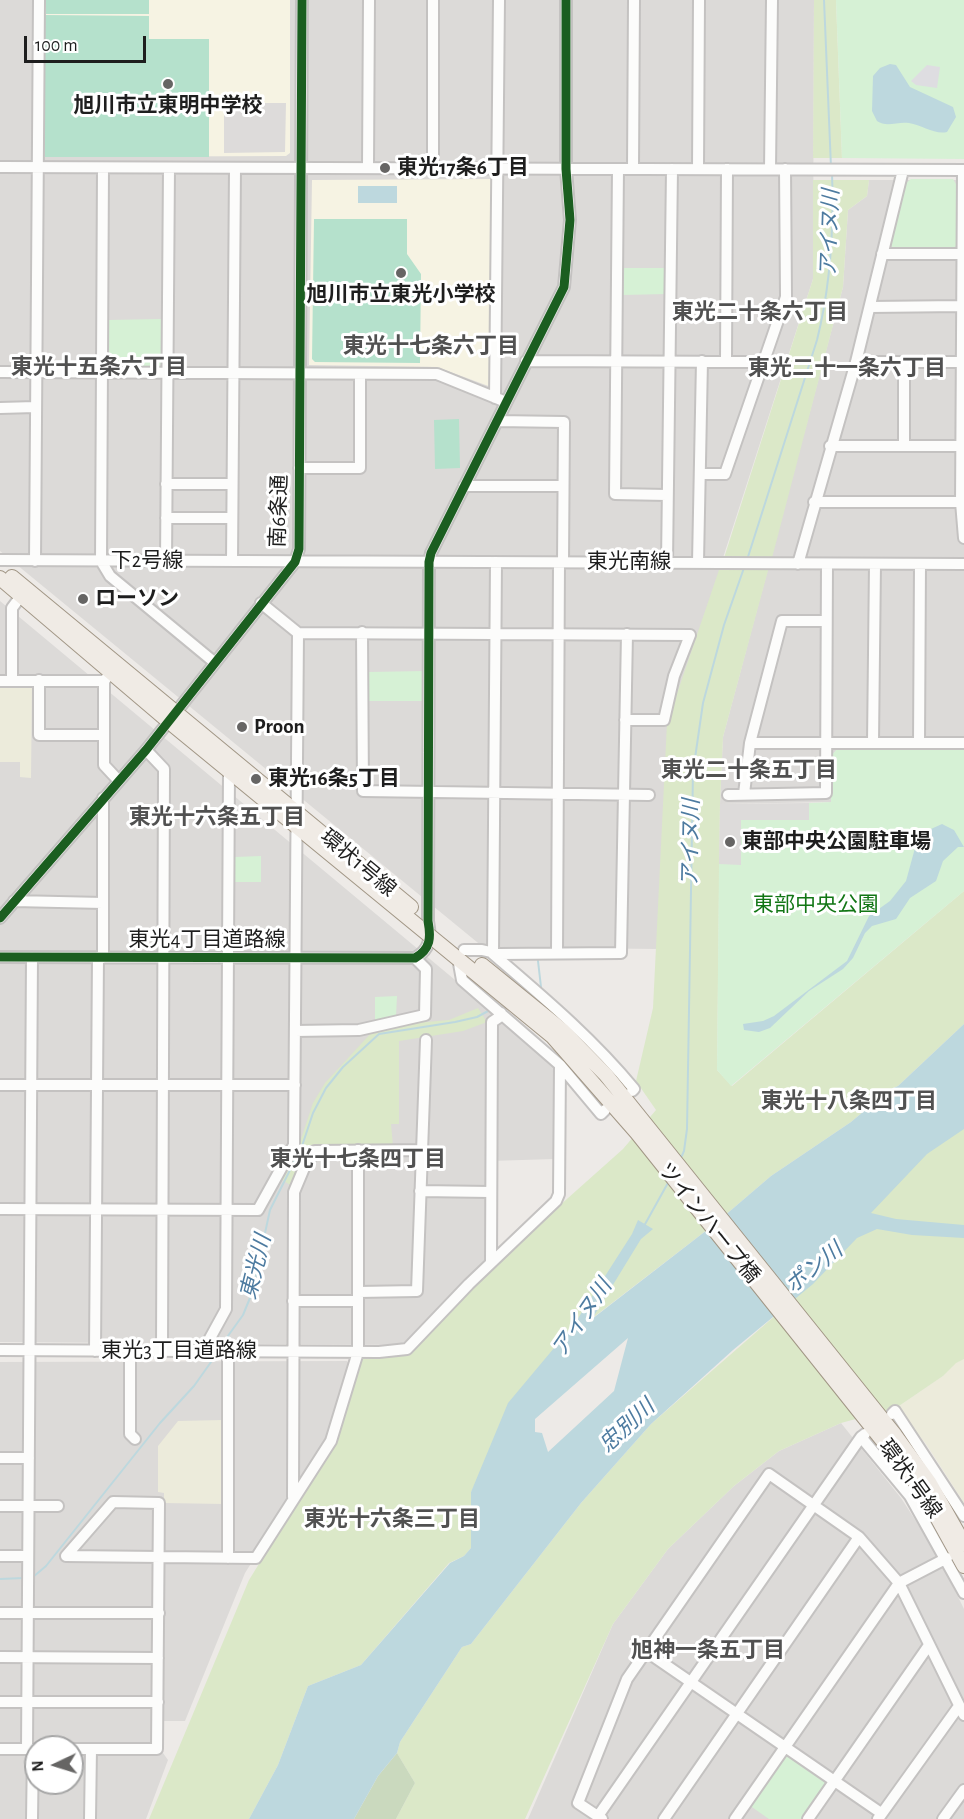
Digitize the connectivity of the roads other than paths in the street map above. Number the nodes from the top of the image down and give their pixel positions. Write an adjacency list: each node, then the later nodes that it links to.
1 (39, 0): 11 (street)
2 (302, 0): 15 (street, 南6条通)
3 (369, 0): 16 (street)
4 (433, 0): 17 (street)
5 (499, 0): 18 (street)
6 (566, 0): 19 (street)
7 (634, 0): 21 (street)
8 (699, 0): 23 (street)
9 (772, 0): 25 (street)
10 (0, 167): 11 (street)
11 (37, 168): 12 (street); 43 (street)
12 (103, 168): 13 (street); 45 (street)
13 (169, 168): 14 (street); 44 (street)
14 (235, 168): 15 (street); 46 (street)
15 (301, 168): 16 (street); 47 (street, 南6条通)
16 (368, 168): 17 (street)
17 (433, 168): 18 (street)
18 (499, 169): 19 (street); 49 (street)
19 (566, 169): 20 (street); 33 (street)
20 (618, 169): 21 (street); 37 (street)
21 (633, 169): 22 (street)
22 (672, 169): 23 (street); 34 (street)
23 (698, 169): 24 (street)
24 (727, 169): 25 (street); 36 (street)
25 (770, 169): 26 (street)
26 (785, 170): 27 (street); 38 (street)
27 (903, 170): 28 (street); 29 (street)
28 (963, 170): 30 (street)
29 (882, 254): 30 (street); 32 (street)
30 (963, 254): 31 (street)
31 (962, 306): 32 (street); 40 (street)
32 (870, 307): 39 (street)
33 (526, 361): 37 (street); 49 (street)
34 (670, 361): 35 (street); 37 (street); 62 (street)
35 (702, 361): 36 (street); 57 (street)
36 (726, 361): 38 (street)
37 (616, 362): 62 (street)
38 (763, 362): 57 (street)
39 (856, 362): 41 (street); 53 (street)
40 (963, 362): 41 (street); 55 (street)
41 (904, 363): 54 (street)
42 (0, 372): 43 (street)
43 (36, 373): 45 (street); 50 (street)
44 (167, 373): 45 (street); 46 (street); 58 (street)
45 (102, 374): 70 (street)
46 (233, 374): 47 (street); 59 (street)
47 (299, 374): 48 (street); 56 (street, 南6条通)
48 (360, 374): 49 (street); 56 (street)
49 (501, 400): 52 (street)
50 (35, 407): 51 (street); 69 (street)
51 (0, 408)
52 (497, 421): 60 (street); 61 (street)
53 (830, 446): 54 (street); 63 (street)
54 (904, 446): 55 (street)
55 (962, 446): 64 (street)
56 (299, 468): 73 (street, 南6条通)
57 (700, 474): 78 (street)
58 (166, 484): 59 (street); 65 (street)
59 (232, 484): 66 (street)
60 (464, 486): 61 (street); 74 (street)
61 (563, 486): 76 (street)
62 (667, 495): 77 (street)
63 (814, 502): 64 (street); 79 (street)
64 (962, 502): 67 (street)
65 (166, 518): 66 (street); 71 (street)
66 (232, 518): 72 (street)
67 (964, 538)
68 (0, 560): 69 (street, 下2号線)
69 (35, 561): 70 (street, 下2号線)
70 (101, 561): 71 (street, 下2号線); 95 (street)
71 (166, 561): 72 (street, 下2号線)
72 (232, 561): 73 (street, 下2号線)
73 (295, 562): 74 (street, 東光南線); 87 (street, 南6条通)
74 (429, 562): 75 (street, 東光南線); 91 (street)
75 (496, 562): 76 (street, 東光南線); 92 (street)
76 (561, 562): 77 (street, 東光南線); 93 (street)
77 (667, 562): 78 (street, 東光南線)
78 (698, 562): 79 (street, 東光南線)
79 (798, 564): 80 (street, 東光南線)
80 (827, 564): 81 (street, 東光南線); 88 (street)
81 (875, 564): 82 (street, 東光南線); 104 (street)
82 (920, 564): 83 (street, 東光南線); 105 (street)
83 (964, 564)
84 (0, 570): 96 (main road, 環状1号線)
85 (0, 578): 86 (main road, 環状1号線)
86 (21, 596): 96 (main road, 環状1号線); 97 (street)
87 (261, 603): 90 (street); 95 (street, 南6条通)
88 (826, 621): 103 (street); 107 (street)
89 (362, 632): 90 (street); 91 (street); 111 (street)
90 (298, 633): 119 (street)
91 (431, 633): 92 (street); 111 (street)
92 (496, 633): 93 (street); 112 (street)
93 (559, 634): 94 (street); 113 (street)
94 (627, 634): 101 (street); 101 (street)
95 (213, 662): 100 (street, 南6条通)
96 (112, 672): 98 (street); 100 (main road, 環状1号線); 102 (street)
97 (12, 680): 98 (street); 99 (street)
98 (39, 680): 102 (street)
99 (0, 681)
100 (172, 716): 108 (street, 南6条通); 109 (main road, 環状1号線)
101 (625, 720): 115 (street)
102 (104, 735): 110 (street)
103 (826, 742): 104 (street); 107 (street); 114 (street)
104 (873, 742): 105 (street)
105 (919, 742): 106 (street)
106 (964, 742)
107 (750, 743): 114 (street)
108 (146, 750): 110 (street, 南6条通); 130 (street)
109 (233, 767): 119 (main road, 環状1号線); 131 (street)
110 (118, 780): 118 (street, 南6条通)
111 (429, 794): 112 (street); 123 (street)
112 (495, 794): 113 (street); 126 (street)
113 (558, 794): 115 (street); 124 (street)
114 (744, 794): 117 (street)
115 (625, 795): 116 (street); 124 (street)
116 (649, 795)
117 (728, 795)
118 (103, 798): 120 (street, 南6条通); 121 (street)
119 (297, 820): 123 (main road, 環状1号線); 133 (street)
120 (14, 901): 121 (street); 122 (street, 南6条通)
121 (103, 903): 129 (street)
122 (0, 918)
123 (429, 928): 125 (main road, 環状1号線); 132 (street)
124 (558, 953): 126 (street)
125 (461, 954): 126 (street); 134 (street); 146 (main road, 環状1号線)
126 (493, 954): 144 (street)
127 (0, 957): 128 (street, 東光4丁目道路線)
128 (32, 957): 129 (street, 東光4丁目道路線); 139 (street)
129 (100, 957): 130 (street, 東光4丁目道路線); 140 (street)
130 (164, 957): 131 (street, 東光4丁目道路線); 141 (street)
131 (230, 958): 133 (street, 東光4丁目道路線); 142 (street)
132 (415, 958): 133 (street, 東光4丁目道路線); 135 (street)
133 (296, 959): 135 (street)
134 (501, 1013): 137 (street); 150 (street)
135 (296, 1031): 143 (street)
136 (426, 1040): 148 (street)
137 (560, 1065): 145 (street); 156 (street, 東光3丁目道路線)
138 (0, 1084): 139 (street)
139 (30, 1084): 140 (street); 153 (street)
140 (97, 1085): 141 (street); 152 (street)
141 (163, 1085): 142 (street); 154 (street)
142 (227, 1085): 143 (street); 155 (street)
143 (296, 1085): 155 (street)
144 (633, 1090)
145 (603, 1112)
146 (642, 1129): 168 (main road, ツインハープ橋)
147 (358, 1150): 148 (street); 157 (street); 158 (street)
148 (424, 1150): 149 (street)
149 (420, 1191): 150 (street); 157 (street)
150 (490, 1191): 156 (street)
151 (0, 1209): 153 (street)
152 (95, 1209): 153 (street); 154 (street); 161 (street)
153 (30, 1210): 160 (street)
154 (162, 1210): 155 (street); 163 (street)
155 (227, 1210): 164 (street)
156 (491, 1263): 167 (street, 東光3丁目道路線)
157 (358, 1297): 158 (street); 167 (street)
158 (293, 1301): 166 (street)
159 (0, 1350): 160 (street, 東光3丁目道路線)
160 (29, 1350): 161 (street, 東光3丁目道路線); 172 (street)
161 (95, 1351): 162 (street, 東光3丁目道路線)
162 (130, 1351): 163 (street, 東光3丁目道路線); 170 (street)
163 (162, 1351): 164 (street, 東光3丁目道路線)
164 (207, 1351): 165 (street, 東光3丁目道路線)
165 (226, 1351): 166 (street, 東光3丁目道路線); 183 (street)
166 (292, 1351): 167 (street, 東光3丁目道路線); 173 (street)
167 (358, 1352): 173 (street)
168 (854, 1394): 180 (main road, 環状1号線); 186 (main road, 環状1号線)
169 (892, 1414): 178 (street)
170 (135, 1439)
171 (0, 1458): 172 (street)
172 (29, 1458): 177 (street)
173 (293, 1498): 183 (street)
174 (815, 1505): 179 (street); 184 (street); 193 (street); 197 (street)
175 (0, 1506): 177 (street)
176 (58, 1506): 177 (street)
177 (28, 1507): 185 (street)
178 (964, 1516)
179 (860, 1537): 187 (street); 202 (street)
180 (964, 1544)
181 (0, 1556): 185 (street)
182 (160, 1558): 182 (street); 183 (street); 191 (street)
183 (228, 1558)
184 (947, 1558): 187 (street); 188 (street)
185 (27, 1560): 190 (street)
186 (964, 1566)
187 (899, 1583): 192 (street); 204 (street)
188 (964, 1593)
189 (0, 1613): 190 (street)
190 (27, 1613): 191 (street); 195 (street)
191 (159, 1613): 196 (street)
192 (929, 1645): 201 (street); 209 (street)
193 (647, 1652): 197 (street); 213 (street)
194 (0, 1658): 195 (street)
195 (27, 1658): 196 (street); 199 (street)
196 (158, 1658): 200 (street)
197 (691, 1681): 202 (street); 213 (street)
198 (0, 1702): 199 (street)
199 (27, 1702): 200 (street); 203 (street)
200 (158, 1702): 208 (street)
201 (962, 1711): 212 (street)
202 (737, 1714): 204 (street); 216 (street)
203 (31, 1735)
204 (785, 1747): 209 (street); 217 (street)
205 (0, 1749): 206 (street)
206 (24, 1749)
207 (84, 1749): 208 (street)
208 (91, 1749): 215 (street)
209 (834, 1780): 212 (street); 218 (street)
210 (964, 1790): 219 (street)
211 (32, 1795): 214 (street)
212 (879, 1816)
213 (600, 1818)
214 (32, 1819)
215 (90, 1819)
216 (664, 1819)
217 (735, 1819)
218 (808, 1819)
219 (943, 1819)

